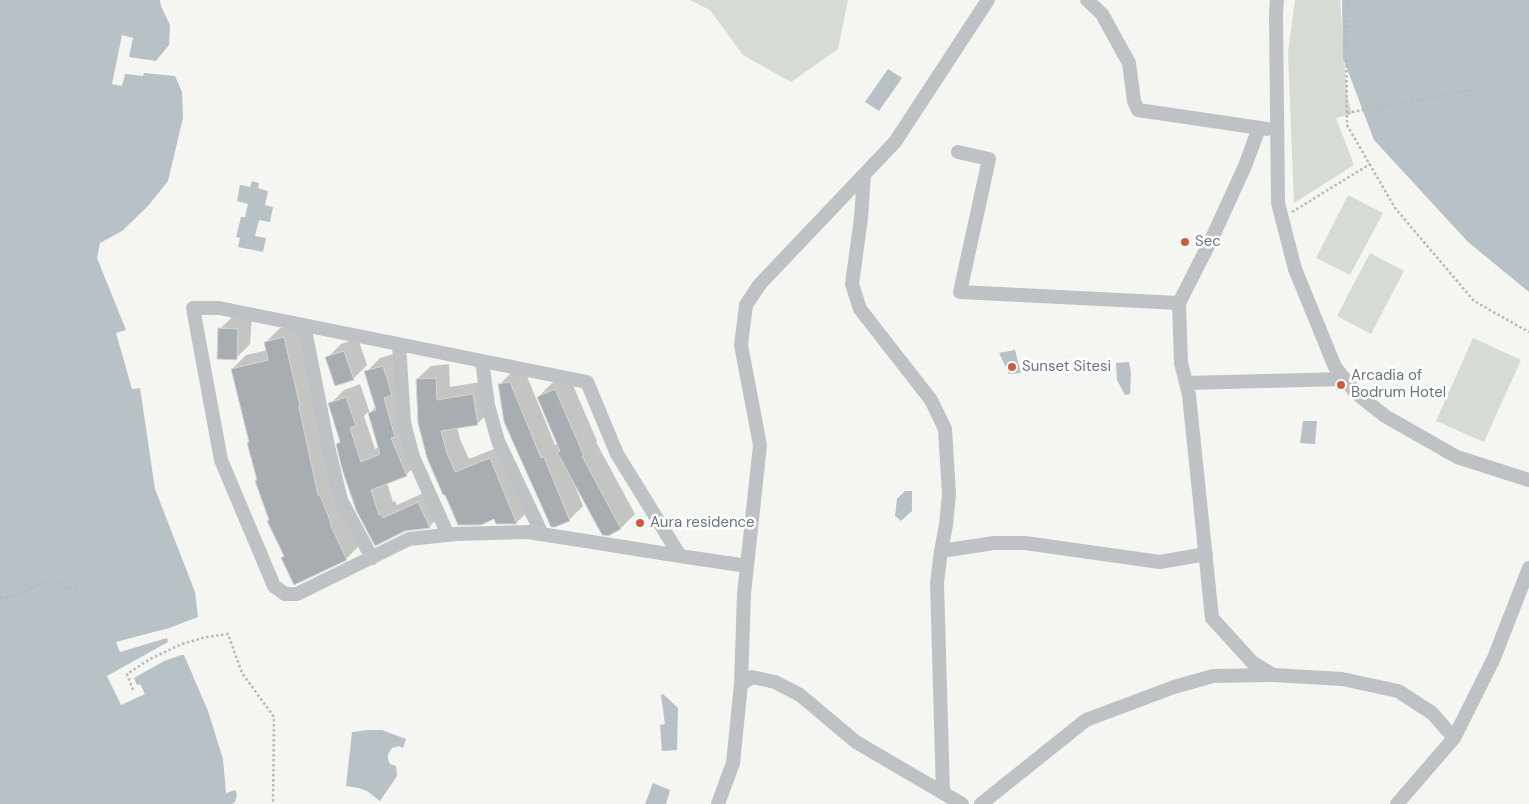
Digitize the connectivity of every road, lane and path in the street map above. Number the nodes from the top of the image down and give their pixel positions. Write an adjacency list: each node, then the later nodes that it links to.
1 (988, 0): 11 (street)
2 (1088, 0): 7 (street)
3 (1277, 0): 8 (street)
4 (1348, 0): 6 (path)
5 (1473, 90): 6 (path)
6 (1347, 113): 10 (path)
7 (1259, 128): 8 (street); 13 (street)
8 (1277, 131): 12 (street)
9 (958, 152): 13 (street)
10 (1370, 164): 12 (path); 15 (path)
11 (864, 175): 23 (street); 27 (street)
12 (1282, 218): 18 (street)
13 (1180, 302): 19 (street)
14 (304, 325): 16 (street); 26 (street); 26 (street)
15 (1529, 332)
16 (398, 344): 17 (street); 22 (street)
17 (482, 361): 21 (street); 25 (street)
18 (1344, 379): 19 (street); 20 (street)
19 (1186, 383): 24 (street)
20 (1529, 480)
21 (542, 534): 22 (street); 25 (street)
22 (448, 535): 26 (street)
23 (941, 551): 24 (street); 35 (street)
24 (1206, 554): 31 (street)
25 (680, 556): 27 (street)
26 (372, 558)
27 (747, 566): 32 (street)
28 (1529, 568): 34 (street)
29 (82, 592): 30 (path)
30 (0, 598)
31 (1272, 676): 34 (street); 39 (street)
32 (742, 684): 35 (street); 37 (street)
33 (133, 690): 36 (path)
34 (1454, 738): 40 (street)
35 (943, 793): 38 (street)
36 (273, 804)
37 (718, 804)
38 (962, 804)
39 (981, 804)
40 (1397, 804)

